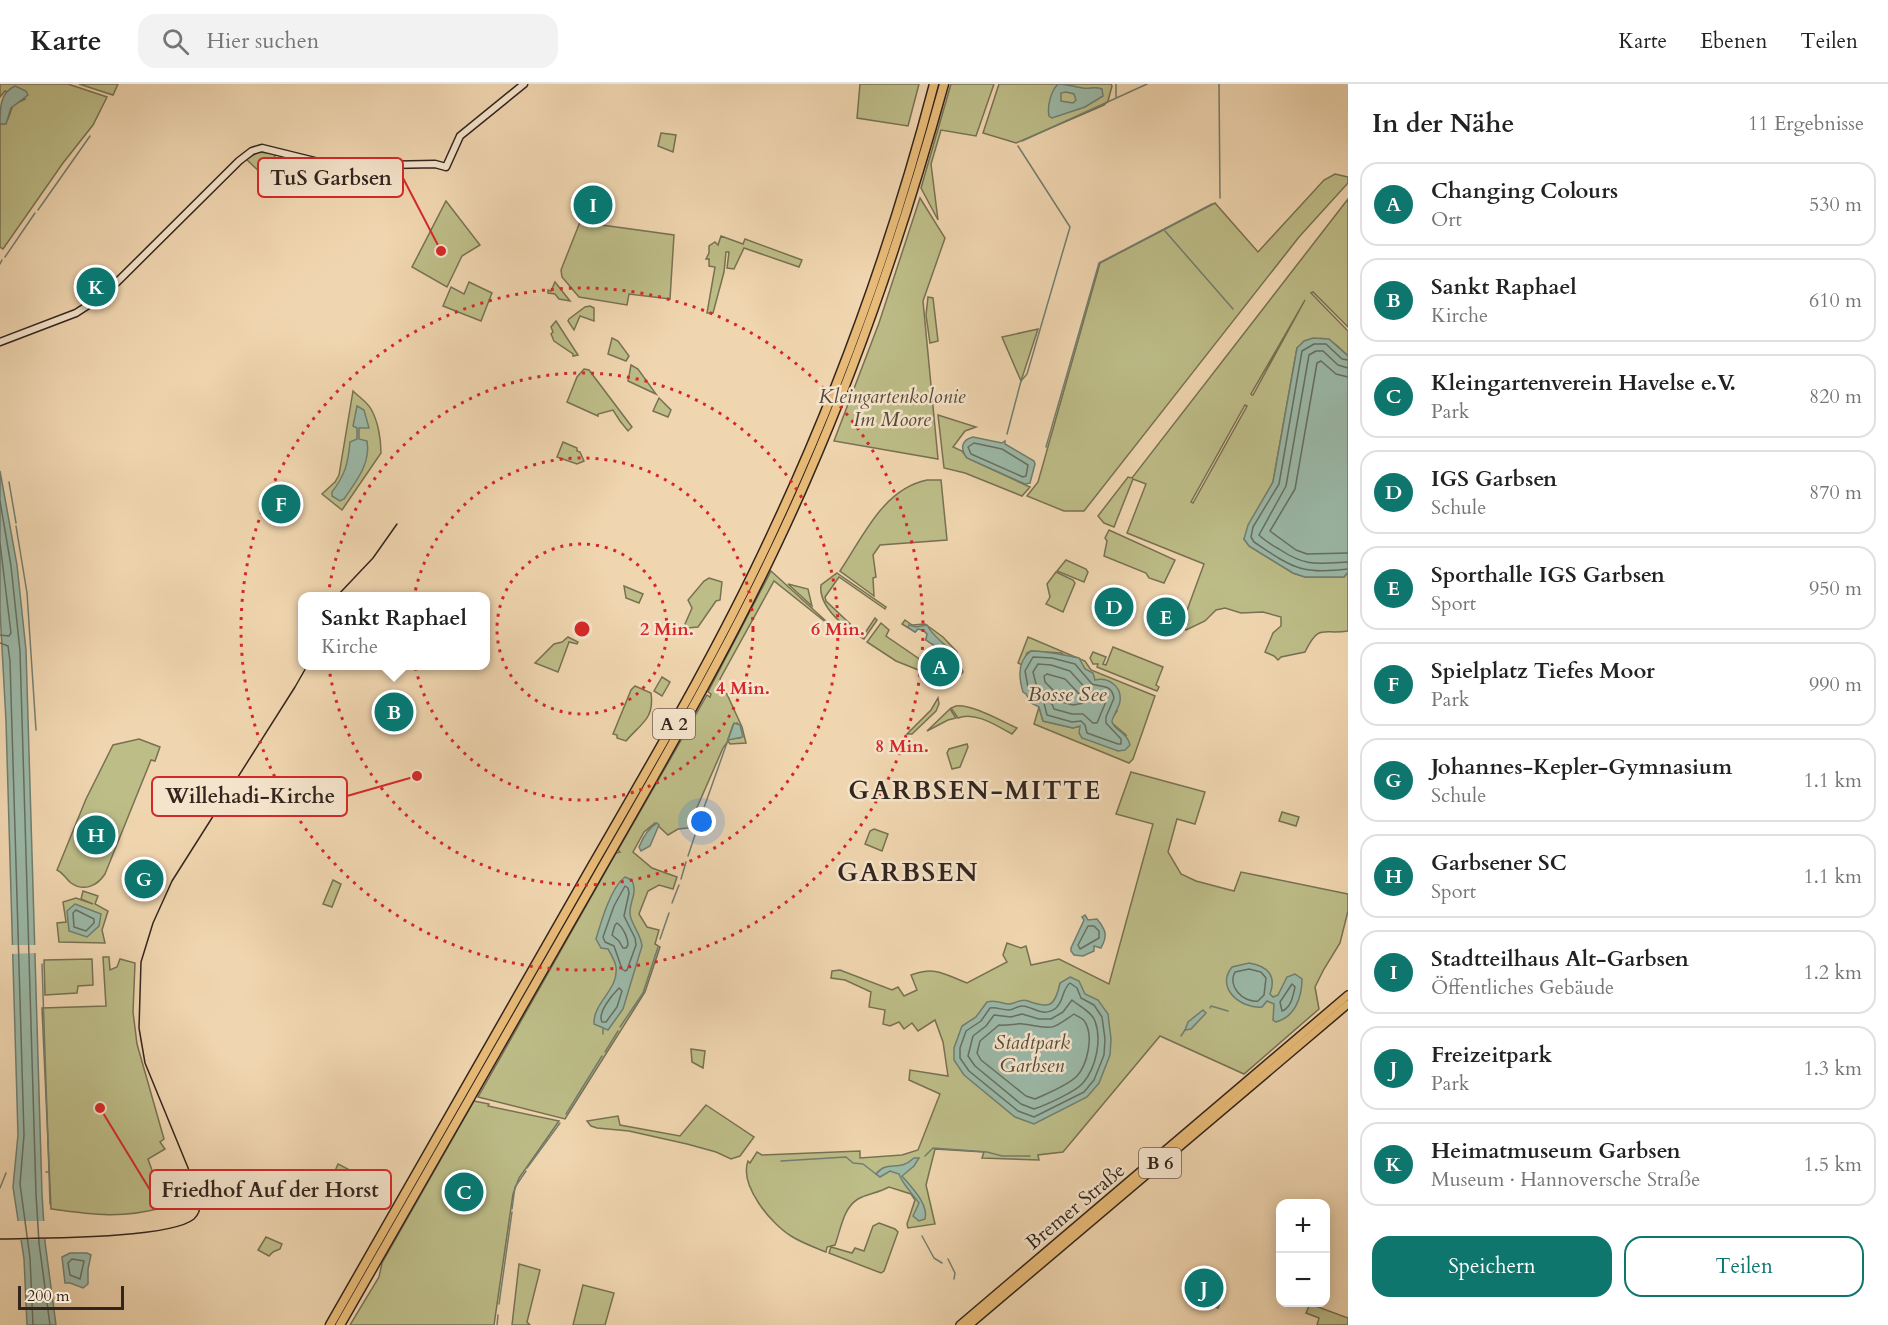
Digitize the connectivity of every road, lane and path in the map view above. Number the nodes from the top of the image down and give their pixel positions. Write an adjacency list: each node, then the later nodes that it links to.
1 (524, 84): 4 (main road)
2 (934, 84): 7 (highway, A 2)
3 (944, 84): 8 (highway, A 2)
4 (0, 342)
5 (1348, 995): 9 (main road, Bremer Straße / B 6)
6 (1348, 1004): 10 (main road, Bremer Straße / B 6)
7 (330, 1325)
8 (340, 1325)
9 (960, 1325)
10 (969, 1325)

